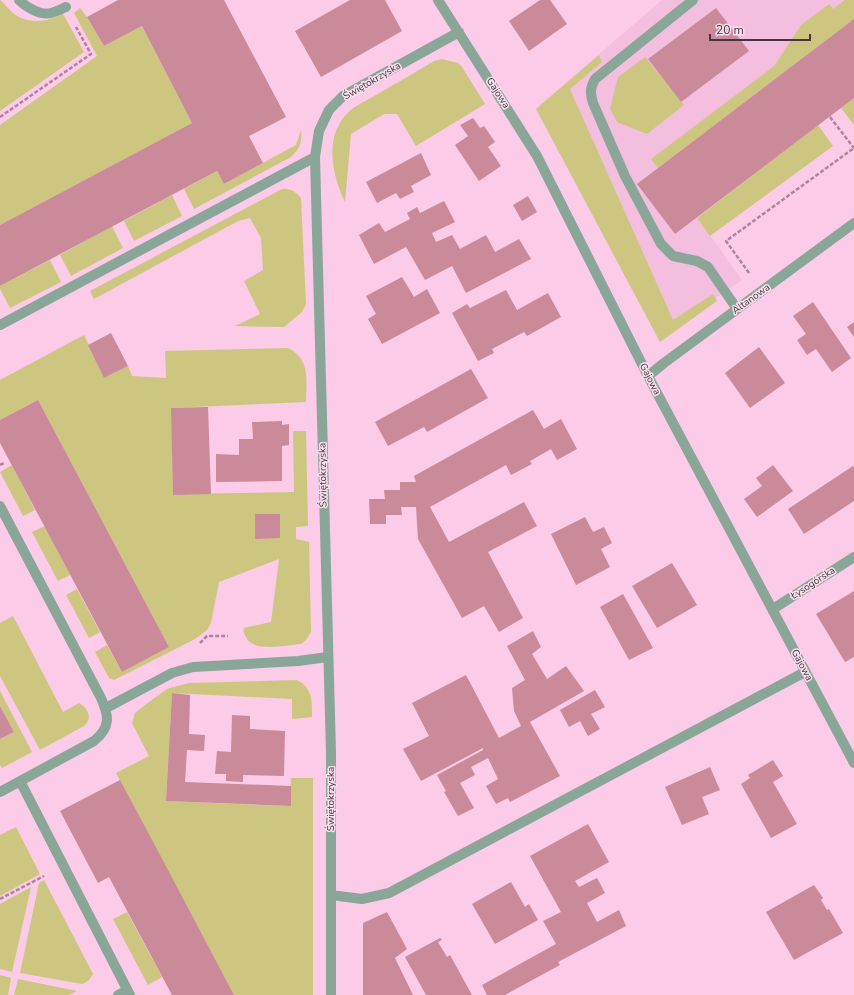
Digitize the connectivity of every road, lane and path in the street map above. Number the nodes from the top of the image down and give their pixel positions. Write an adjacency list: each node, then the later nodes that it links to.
1 (19, 0): 4 (street)
2 (438, 0): 5 (street, Gajowa)
3 (693, 0): 12 (street)
4 (66, 7): 6 (path)
5 (459, 32): 9 (street, Świętokrzyska); 14 (street, Gajowa)
6 (0, 117)
7 (830, 117): 8 (path)
8 (854, 148): 11 (path)
9 (315, 157): 13 (street); 22 (street, Świętokrzyska)
10 (854, 223): 11 (street, Altanowa)
11 (761, 291): 12 (street, Altanowa)
12 (737, 309): 14 (street, Altanowa)
13 (0, 325)
14 (648, 376): 19 (street, Gajowa)
15 (4, 463): 16 (path)
16 (0, 464)
17 (0, 506): 24 (street)
18 (854, 557): 19 (street, Łysogórska)
19 (773, 609): 23 (street, Gajowa)
20 (228, 636): 21 (path)
21 (197, 645)
22 (328, 656): 24 (street); 29 (street, Świętokrzyska)
23 (805, 672): 25 (street, Gajowa); 29 (street)
24 (106, 708): 26 (street)
25 (854, 763)
26 (20, 781): 27 (street); 31 (street)
27 (0, 792)
28 (45, 875): 30 (path)
29 (331, 895): 32 (street, Świętokrzyska)
30 (0, 899)
31 (125, 993)
32 (331, 995)

